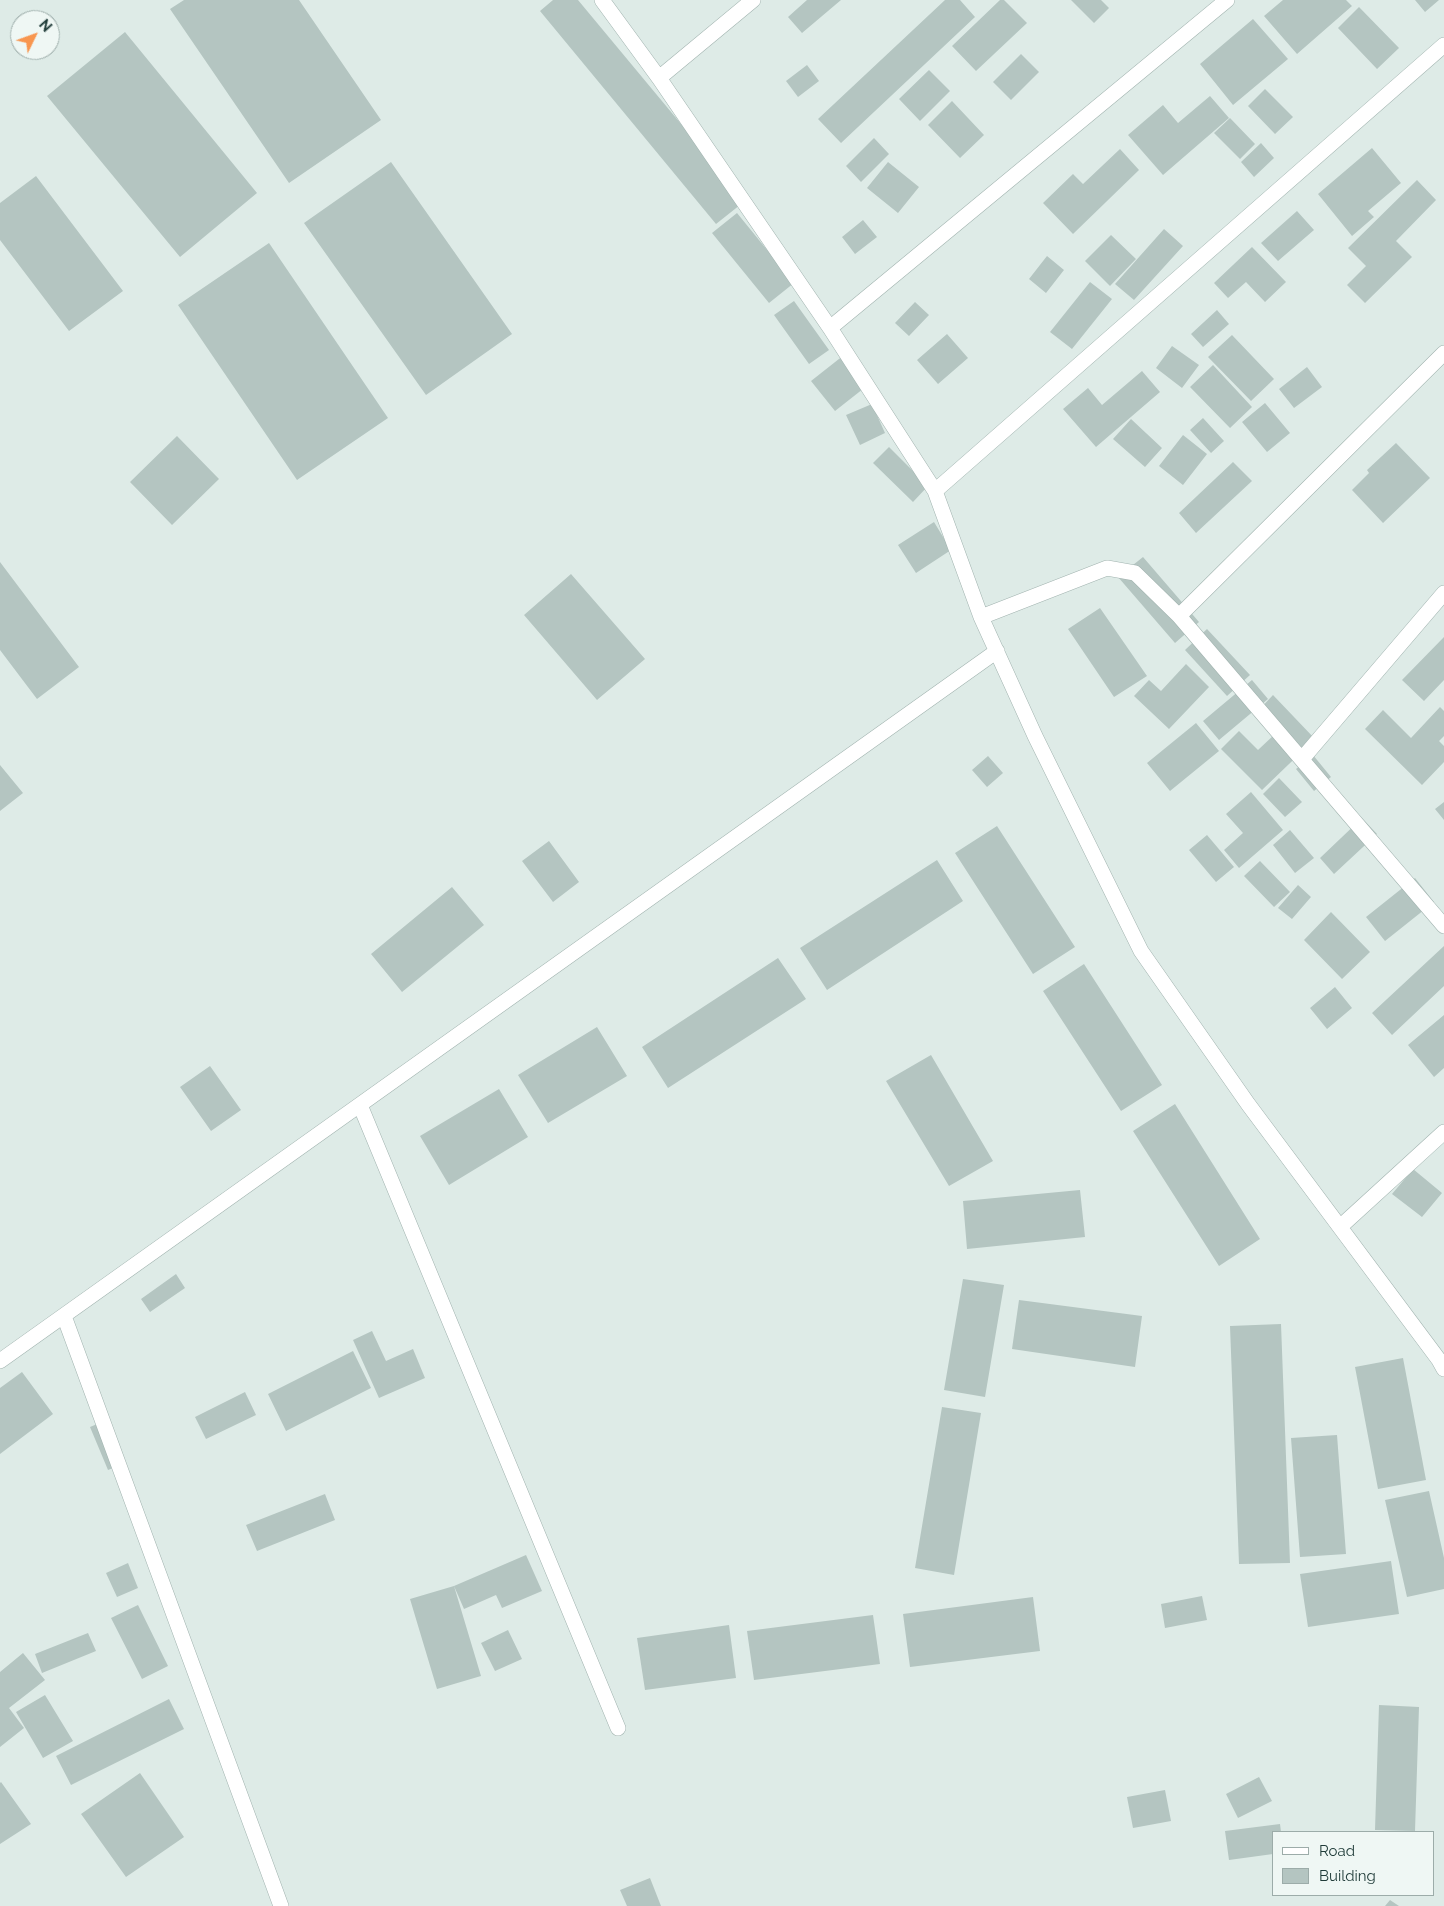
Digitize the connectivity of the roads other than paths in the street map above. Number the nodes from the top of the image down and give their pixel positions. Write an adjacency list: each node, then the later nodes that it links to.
1 (602, 0): 5 (street)
2 (753, 0): 5 (street)
3 (1227, 0): 6 (street)
4 (1444, 45): 8 (street)
5 (659, 78): 6 (street)
6 (830, 328): 8 (street)
7 (1444, 353): 10 (street)
8 (935, 491): 11 (street)
9 (1444, 593): 13 (street)
10 (1179, 616): 11 (street); 13 (street)
11 (982, 618): 12 (street)
12 (997, 652): 15 (street); 17 (street)
13 (1302, 759): 14 (street)
14 (1444, 926)
15 (360, 1105): 18 (street); 21 (street)
16 (1444, 1132): 17 (street)
17 (1340, 1227): 20 (street)
18 (64, 1316): 19 (street); 22 (street)
19 (0, 1361)
20 (1444, 1369)
21 (618, 1728)
22 (281, 1906)

